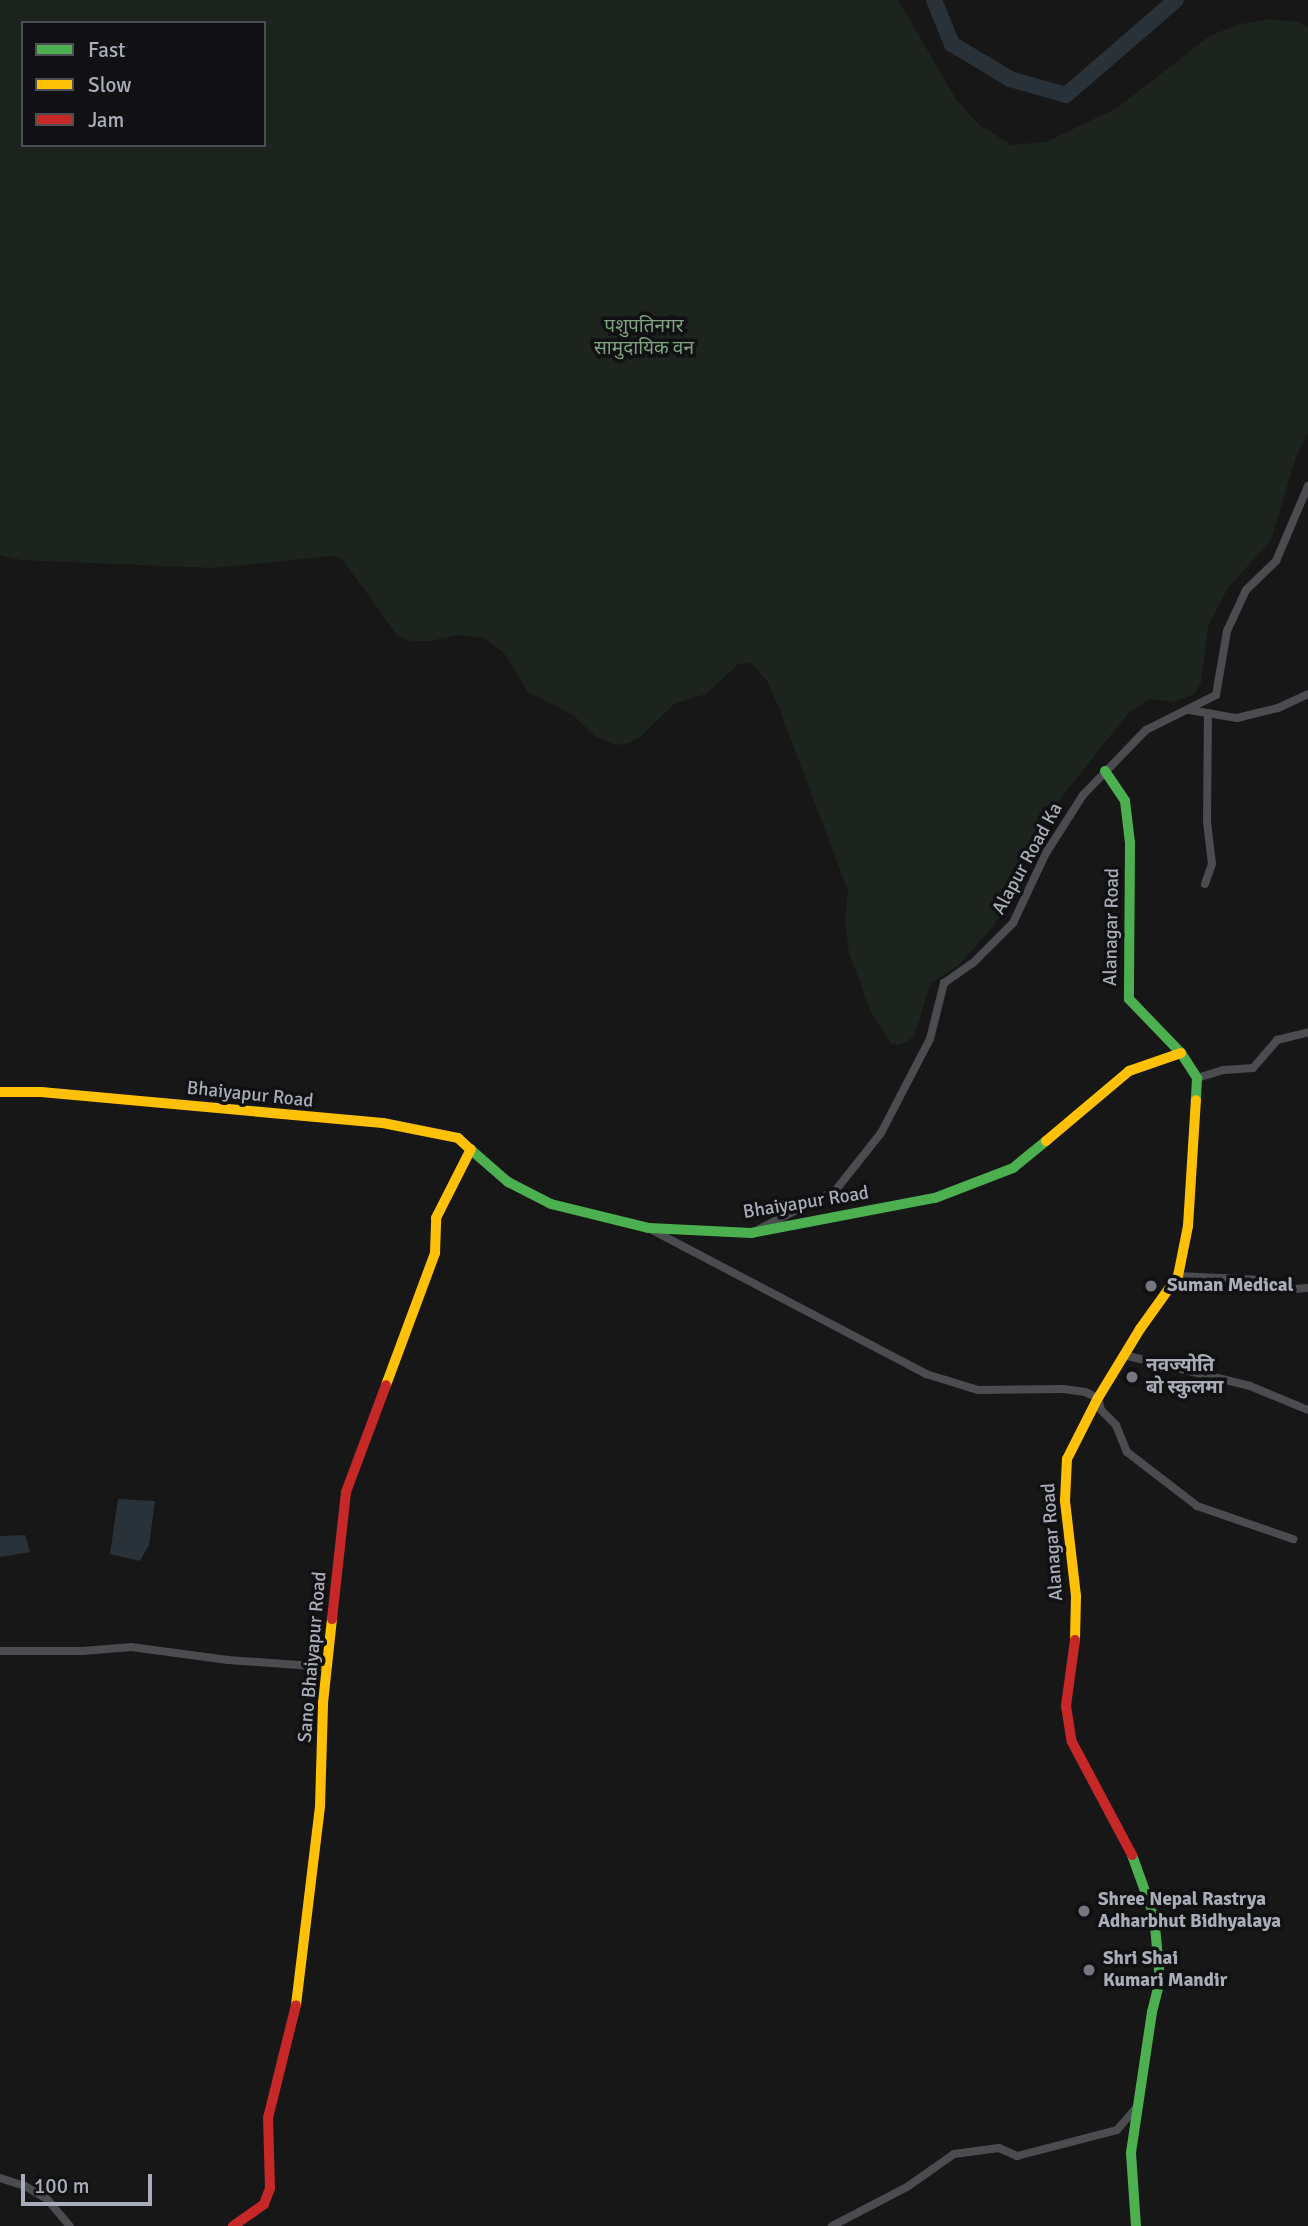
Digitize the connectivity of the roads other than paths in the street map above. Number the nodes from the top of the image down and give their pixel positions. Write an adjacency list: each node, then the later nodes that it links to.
1 (1308, 486): 3 (street, Alapur Road Ka)
2 (1308, 694): 4 (street)
3 (1189, 710): 4 (street); 5 (street, Alapur Road Ka)
4 (1208, 713): 6 (street)
5 (1105, 771): 8 (street, Alanagar Road); 13 (street, Alapur Road Ka)
6 (1205, 884)
7 (1308, 1032): 9 (street)
8 (1181, 1054): 9 (street, Alanagar Road); 13 (street, Bhaiyapur Road)
9 (1197, 1078): 14 (street, Alanagar Road)
10 (0, 1092): 11 (street, Bhaiyapur Road)
11 (471, 1150): 12 (street, Bhaiyapur Road); 21 (street, Sano Bhaiyapur Road)
12 (649, 1228): 13 (street, Bhaiyapur Road); 17 (street)
13 (751, 1233)
14 (1178, 1276): 15 (street); 16 (street, Alanagar Road)
15 (1308, 1288)
16 (1124, 1355): 17 (street, Alanagar Road); 18 (street)
17 (1098, 1398): 19 (street); 22 (street, Alanagar Road)
18 (1308, 1410)
19 (1293, 1539)
20 (0, 1651): 21 (street)
21 (327, 1667): 25 (street, Sano Bhaiyapur Road)
22 (1140, 2103): 26 (street); 27 (street, Alanagar Road)
23 (0, 2178): 24 (street)
24 (70, 2226)
25 (233, 2226)
26 (832, 2226)
27 (1136, 2226)

